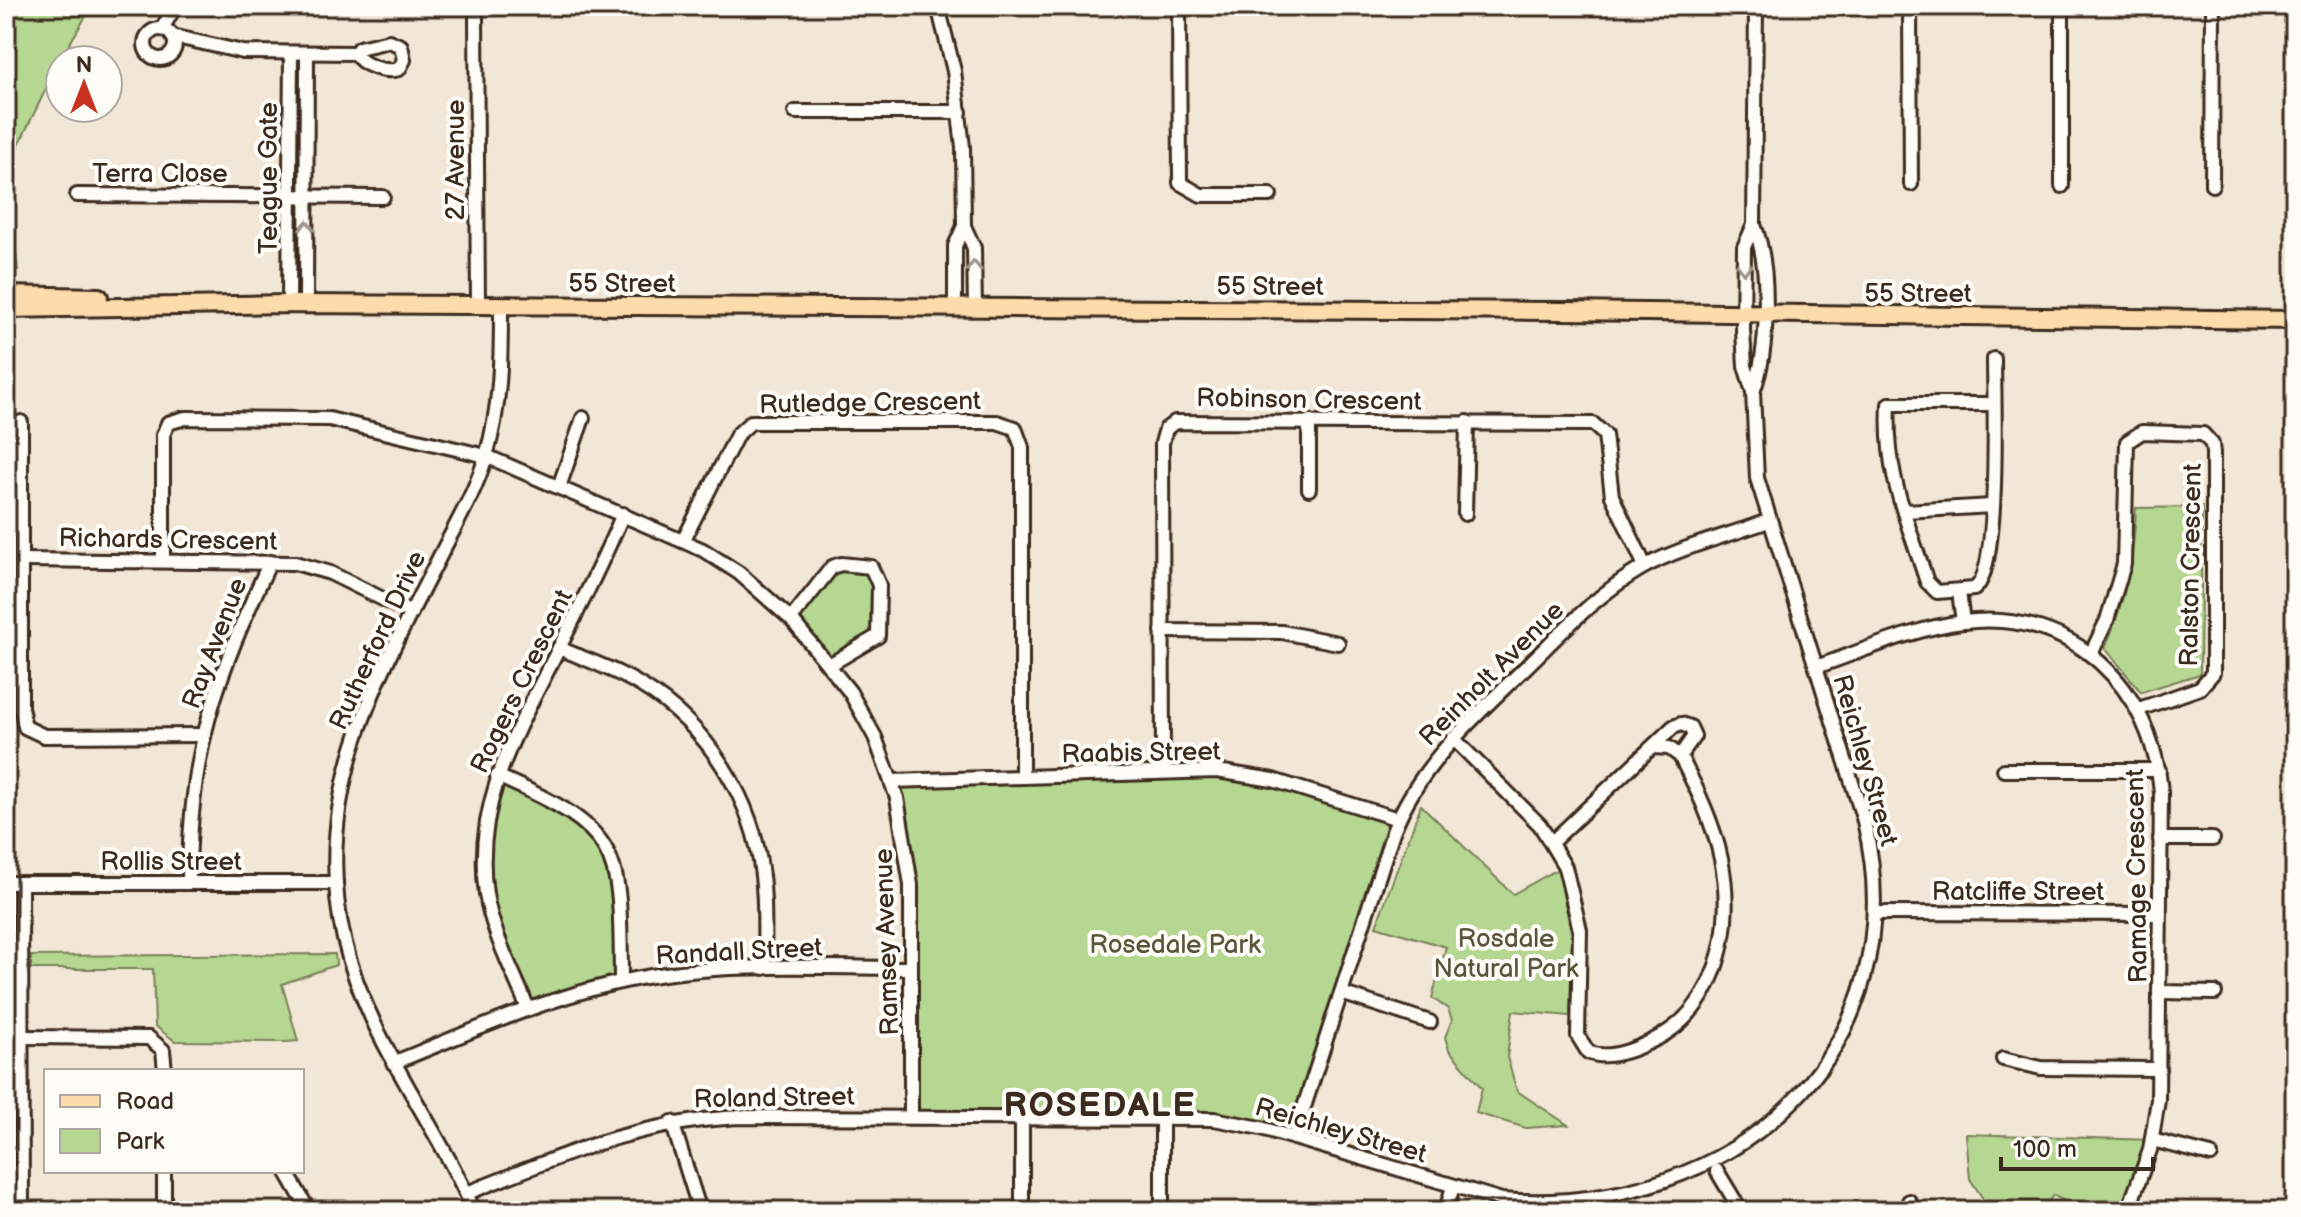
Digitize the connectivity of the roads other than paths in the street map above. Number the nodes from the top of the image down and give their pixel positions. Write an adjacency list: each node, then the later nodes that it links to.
1 (175, 6): 9 (street)
2 (938, 6): 13 (street)
3 (1179, 6): 18 (street)
4 (1756, 6): 22 (street)
5 (1910, 6): 14 (street)
6 (2062, 6): 16 (street)
7 (2213, 6): 15 (street)
8 (476, 15): 27 (street, 27 Avenue)
9 (291, 53): 10 (street); 19 (street, Teague Gate)
10 (307, 53): 11 (street); 20 (street, Teague Gate)
11 (355, 53)
12 (795, 112): 13 (street)
13 (960, 112): 23 (street)
14 (1911, 184)
15 (2212, 185)
16 (2062, 186)
17 (77, 195): 19 (street, Terra Close)
18 (1270, 195)
19 (290, 196): 20 (street, Terra Close); 26 (street, Teague Gate)
20 (307, 196): 21 (street, Terra Close); 26 (street, Teague Gate, one-way to 20)
21 (383, 197)
22 (1754, 225): 32 (street, Reichley Street, one-way to 32); 33 (street, Reichley Street)
23 (964, 226): 30 (street); 31 (street, one-way to 23)
24 (6, 295): 25 (main road, 55 Street)
25 (244, 304): 26 (main road, 55 Street); 29 (main road, 55 Street)
26 (298, 304): 27 (main road, 55 Street)
27 (478, 306): 28 (main road, 55 Street)
28 (501, 306): 30 (main road, 55 Street); 42 (street, Rutherford Drive)
29 (6, 309)
30 (955, 309): 31 (main road, 55 Street)
31 (975, 309): 32 (main road, 55 Street)
32 (1743, 315): 33 (main road, 55 Street); 36 (street, Reichley Street)
33 (1764, 315): 34 (main road, 55 Street); 36 (street, Reichley Street)
34 (2295, 320)
35 (1994, 359): 37 (street)
36 (1753, 392): 49 (street, Reichley Street)
37 (1994, 404): 45 (street); 46 (street)
38 (583, 418): 43 (street)
39 (1309, 421): 41 (street, Robinson Crescent); 44 (street); 59 (street, Robinson Crescent)
40 (21, 422): 51 (street)
41 (1467, 422): 48 (street); 54 (street, Robinson Crescent)
42 (486, 456): 43 (street, Ramsey Avenue); 52 (street, Ramsey Avenue); 56 (street, Rutherford Drive)
43 (559, 487): 47 (street, Ramsey Avenue)
44 (1309, 489)
45 (1992, 506): 46 (street); 55 (street)
46 (1905, 511): 55 (street)
47 (623, 514): 50 (street, Ramsey Avenue); 61 (street, Rogers Crescent)
48 (1465, 514)
49 (1768, 521): 54 (street, Reinholt Avenue); 64 (street, Reichley Street)
50 (683, 541): 57 (street, Ramsey Avenue); 74 (street, Rutledge Crescent)
51 (21, 560): 52 (street, Richards Crescent); 66 (street, Richards Crescent)
52 (163, 561): 53 (street, Richards Crescent)
53 (270, 562): 56 (street, Richards Crescent); 66 (street, Ray Avenue)
54 (1645, 566): 67 (street, Reinholt Avenue)
55 (1959, 592): 58 (street)
56 (411, 613): 83 (street, Rutherford Drive)
57 (791, 619): 63 (street, Ramsey Avenue); 63 (street)
58 (1963, 622): 62 (street, Ramage Crescent); 64 (street, Ramage Crescent)
59 (1162, 631): 60 (street); 72 (street, Robinson Crescent)
60 (1338, 643)
61 (559, 648): 73 (street, Rogers Crescent); 86 (street)
62 (2091, 654): 65 (street, Ramage Crescent); 65 (street, Ralston Crescent)
63 (831, 664): 75 (street, Ramsey Avenue)
64 (1816, 667): 84 (street, Reichley Street)
65 (2139, 709): 71 (street, Ramage Crescent)
66 (202, 735): 82 (street, Ray Avenue)
67 (1453, 738): 76 (street, Reinholt Avenue); 79 (street)
68 (1653, 747): 69 (street); 69 (street); 79 (street)
69 (1680, 756): 79 (street)
70 (2004, 770): 71 (street)
71 (2159, 770): 77 (street, Ramage Crescent)
72 (1163, 771): 74 (street, Raabis Street); 76 (street, Raabis Street)
73 (497, 776): 88 (street); 92 (street, Rogers Crescent)
74 (1022, 776): 75 (street, Raabis Street)
75 (892, 781): 87 (street, Ramsey Avenue)
76 (1398, 819): 90 (street, Reinholt Avenue)
77 (2160, 839): 78 (street); 85 (street, Ramage Crescent)
78 (2213, 839)
79 (1553, 841)
80 (6, 883): 81 (street, Rollis Street)
81 (21, 883): 82 (street, Rollis Street); 94 (street)
82 (189, 883): 83 (street, Rollis Street)
83 (336, 883): 96 (street, Rutherford Drive)
84 (1876, 913): 85 (street, Ratcliffe Street); 107 (street, Reichley Street)
85 (2160, 914): 89 (street, Ramage Crescent)
86 (764, 968): 87 (street, Randall Street); 88 (street, Randall Street)
87 (910, 968): 99 (street, Ramsey Avenue)
88 (621, 981): 92 (street, Randall Street)
89 (2160, 992): 91 (street); 98 (street, Ramage Crescent)
90 (1341, 993): 93 (street); 104 (street, Reinholt Avenue)
91 (2215, 993)
92 (528, 1009): 96 (street, Randall Street)
93 (1430, 1022)
94 (22, 1037): 97 (street); 113 (street)
95 (2003, 1059): 98 (street)
96 (393, 1063): 111 (street, Rutherford Drive)
97 (165, 1069)
98 (2159, 1069): 105 (street, Ramage Crescent)
99 (911, 1117): 100 (street, Roland Street); 103 (street, Roland Street)
100 (1022, 1117): 101 (street, Roland Street); 118 (street)
101 (1095, 1117): 102 (street, Reichley Street)
102 (1162, 1118): 104 (street, Reichley Street); 119 (street)
103 (672, 1122): 111 (street, Roland Street); 117 (street)
104 (1294, 1138): 110 (street, Reichley Street)
105 (2152, 1140): 106 (street); 122 (street, Ramage Crescent)
106 (2211, 1155)
107 (1717, 1171): 112 (street, Reichley Street); 121 (street)
108 (164, 1173): 114 (street)
109 (287, 1173): 115 (street)
110 (1453, 1186): 112 (street, Reichley Street); 120 (street)
111 (467, 1193): 116 (street, Rutherford Drive)
112 (1554, 1210)
113 (22, 1211)
114 (164, 1211)
115 (309, 1211)
116 (474, 1211)
117 (700, 1211)
118 (1022, 1211)
119 (1162, 1211)
120 (1446, 1211)
121 (1741, 1211)
122 (2128, 1211)

